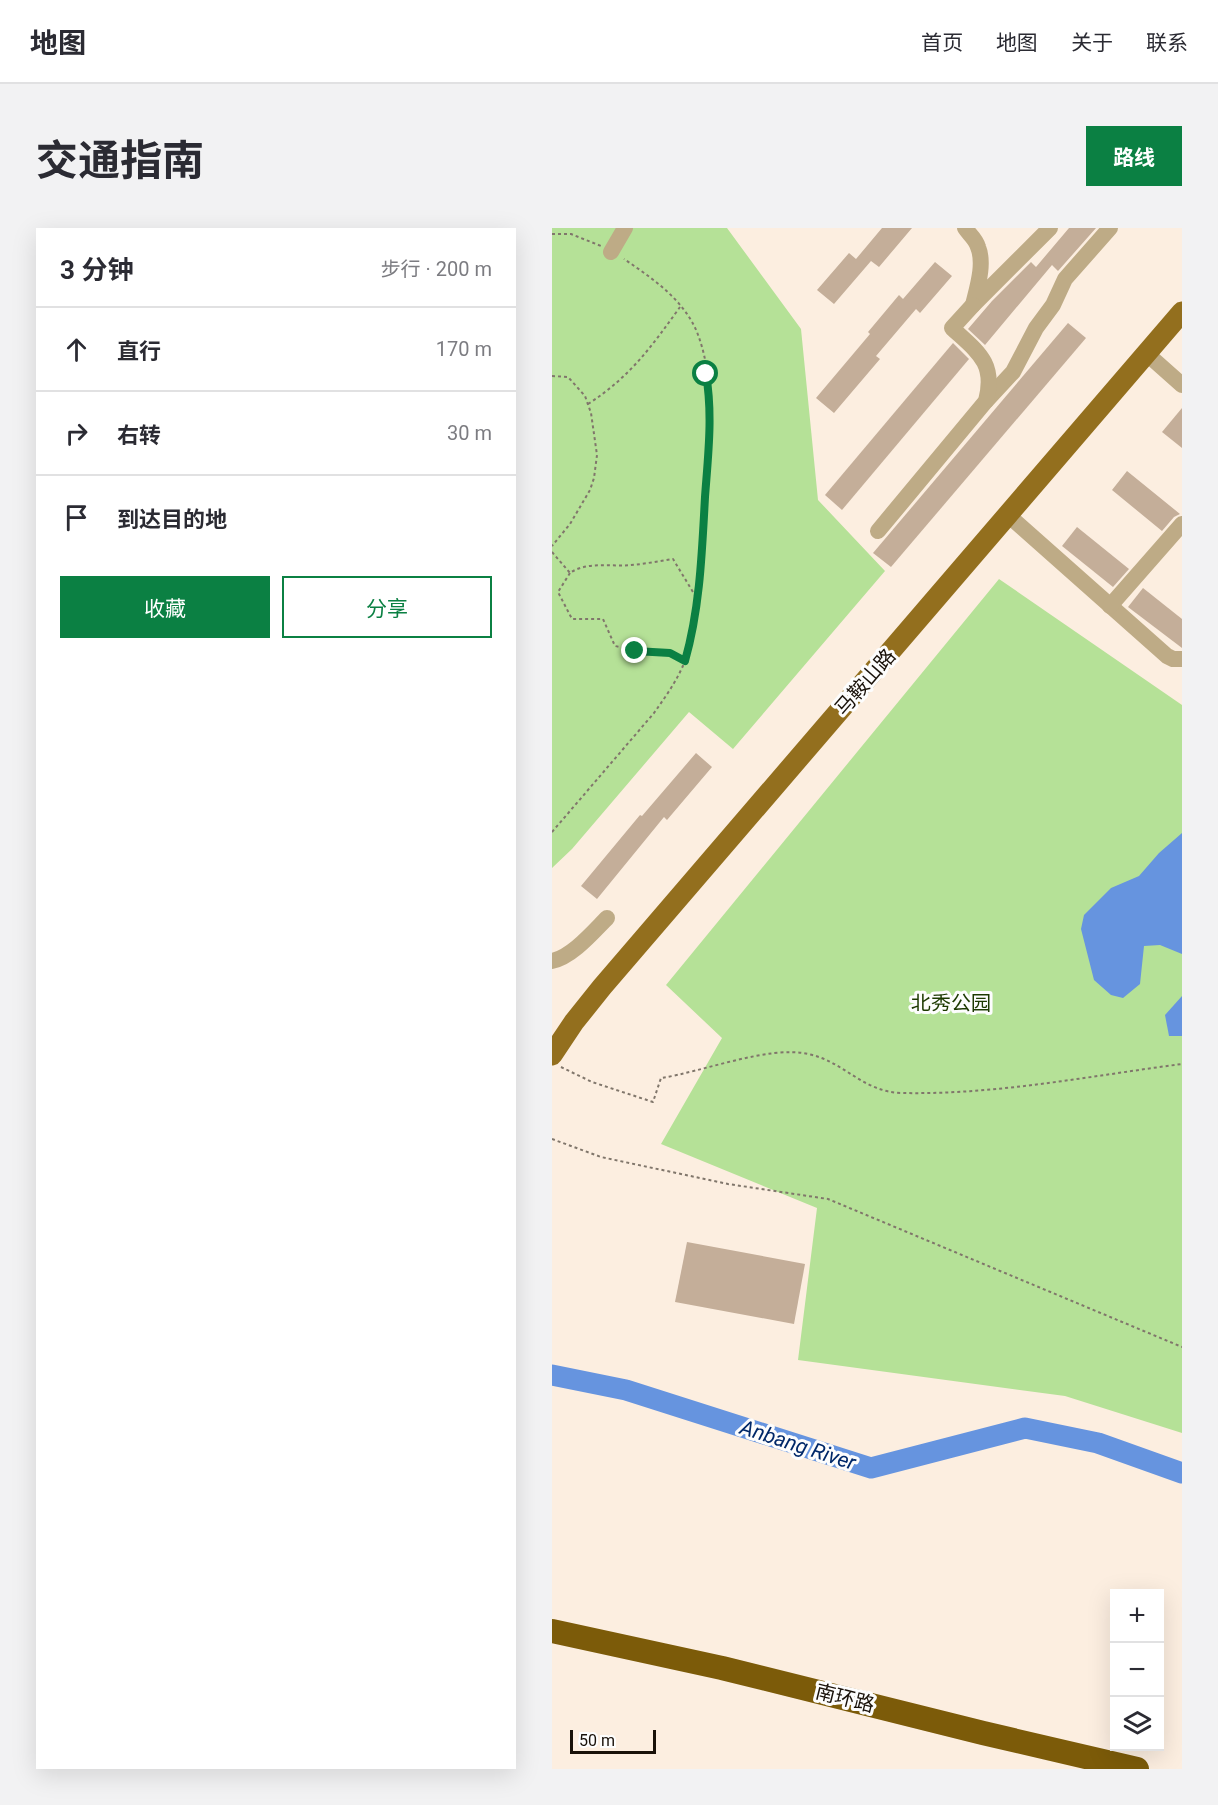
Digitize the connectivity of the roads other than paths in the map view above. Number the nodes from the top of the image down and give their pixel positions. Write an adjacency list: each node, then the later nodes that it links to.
1 (625, 228): 5 (lane)
2 (965, 228): 7 (lane)
3 (1050, 228): 7 (lane)
4 (1110, 228): 11 (lane)
5 (611, 252)
6 (1182, 296): 19 (main road, 马鞍山路)
7 (973, 305): 11 (lane)
8 (1182, 312): 9 (main road, 马鞍山路)
9 (1146, 353): 10 (lane); 12 (main road, 马鞍山路)
10 (1182, 385)
11 (986, 402): 14 (lane)
12 (1008, 515): 15 (lane); 20 (main road, 马鞍山路)
13 (1182, 524): 15 (lane)
14 (878, 531)
15 (1110, 606): 16 (lane)
16 (1182, 659)
17 (607, 918): 18 (lane)
18 (552, 961)
19 (552, 1033)
20 (552, 1055)
21 (552, 1631): 24 (highway, 南环路)
22 (552, 1647): 23 (highway, 南环路)
23 (1064, 1769)
24 (1137, 1769)

